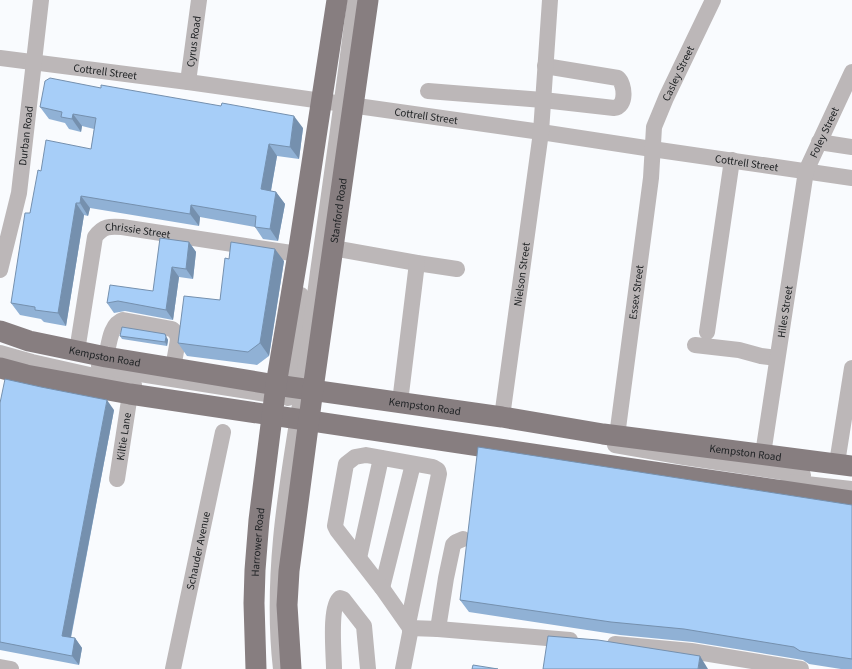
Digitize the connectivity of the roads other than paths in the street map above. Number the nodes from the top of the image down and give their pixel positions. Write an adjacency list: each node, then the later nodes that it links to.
1 (41, 0): 10 (street, Durban Road)
2 (199, 0): 13 (street, Cyrus Road)
3 (337, 0): 16 (main road, Stanford Road)
4 (345, 0): 16 (street)
5 (355, 0): 16 (street)
6 (368, 0): 16 (main road, Stanford Road)
7 (550, 0): 11 (street, Nielson Street)
8 (713, 0): 20 (street, Casley Street)
9 (0, 58): 10 (street, Cottrell Street)
10 (33, 62): 13 (street, Cottrell Street); 28 (street, Durban Road)
11 (545, 66): 15 (street, Nielson Street); 15 (street)
12 (852, 72): 18 (street, Foley Street)
13 (188, 82): 16 (street, Cottrell Street)
14 (428, 91): 15 (street)
15 (543, 100): 17 (street, Nielson Street)
16 (337, 103): 17 (street, Cottrell Street); 24 (main road, Stanford Road); 25 (main road, Stanford Road); 42 (street)
17 (541, 132): 20 (street, Cottrell Street); 44 (street, Nielson Street)
18 (819, 142): 19 (street); 22 (street, Foley Street)
19 (852, 147)
20 (652, 149): 21 (street, Cottrell Street); 46 (street, Essex Street)
21 (732, 160): 22 (street, Cottrell Street); 30 (street)
22 (806, 170): 23 (street, Cottrell Street); 36 (street, Hiles Street)
23 (852, 178)
24 (333, 248): 26 (street); 42 (main road, Stanford Road)
25 (298, 254): 33 (street, Chrissie Street); 42 (main road, Stanford Road)
26 (417, 263): 27 (street); 41 (street)
27 (457, 269)
28 (0, 270)
29 (0, 332): 33 (main road, Kempston Road)
30 (707, 332)
31 (0, 344): 42 (street)
32 (695, 345): 36 (street)
33 (77, 351): 35 (main road, Kempston Road)
34 (0, 353): 42 (street)
35 (106, 357): 38 (main road, Kempston Road); 38 (street)
36 (777, 358): 47 (street, Hiles Street)
37 (0, 368): 40 (main road, Kempston Road)
38 (173, 368): 42 (main road, Kempston Road)
39 (852, 368): 50 (street)
40 (130, 394): 43 (main road, Kempston Road); 51 (street, Kiltie Lane)
41 (400, 402): 42 (main road, Kempston Road); 44 (main road, Kempston Road)
42 (293, 403): 43 (main road, Kempston Road); 52 (street); 53 (street); 54 (main road, Kempston Road); 55 (main road, Harrower Road); 65 (street); 66 (street); 67 (main road)
43 (239, 410): 55 (main road)
44 (502, 417): 46 (main road, Kempston Road)
45 (223, 432): 63 (street, Schauder Avenue)
46 (617, 436): 47 (main road, Kempston Road)
47 (763, 454): 50 (main road, Kempston Road)
48 (381, 458): 49 (street); 57 (street); 57 (street)
49 (413, 464): 58 (street); 59 (street)
50 (845, 465)
51 (117, 479)
52 (852, 479)
53 (852, 489)
54 (852, 501)
55 (259, 520): 64 (main road, Harrower Road)
56 (463, 539): 60 (street)
57 (359, 558): 58 (street)
58 (382, 588): 59 (street)
59 (407, 623): 60 (street); 70 (street)
60 (438, 629): 71 (street)
61 (0, 666): 62 (street)
62 (11, 669)
63 (172, 669)
64 (256, 669)
65 (274, 669)
66 (281, 669)
67 (291, 669)
68 (334, 669): 69 (street)
69 (368, 669)
70 (403, 669)
71 (801, 669)

